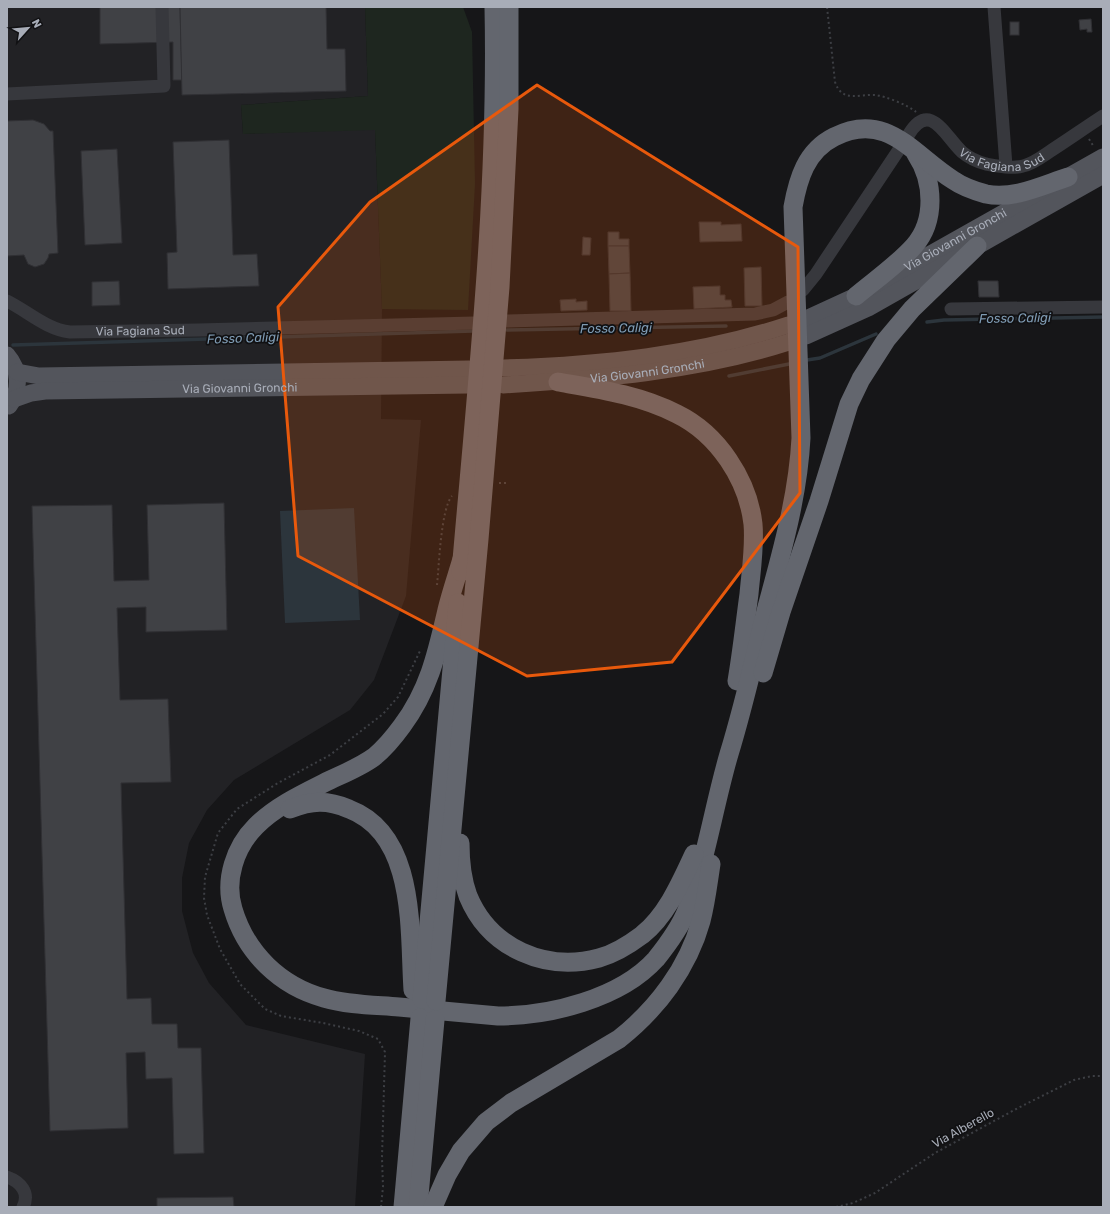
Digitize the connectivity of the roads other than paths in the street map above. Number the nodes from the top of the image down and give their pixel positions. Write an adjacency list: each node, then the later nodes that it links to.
1 (162, 7): 5 (street)
2 (494, 7): 12 (highway)
3 (509, 7): 12 (highway)
4 (994, 7): 9 (street)
5 (7, 94)
6 (1103, 116): 9 (street, Via Fagiana Sud)
7 (906, 143): 9 (street, Via Fagiana Sud); 11 (highway); 14 (street); 15 (highway); 34 (highway)
8 (1103, 157): 11 (main road, Via Giovanni Gronchi)
9 (1006, 166)
10 (1103, 175): 13 (main road, Via Giovanni Gronchi)
11 (1068, 177): 15 (main road, Via Giovanni Gronchi)
12 (496, 237): 32 (highway)
13 (977, 246): 24 (main road, Via Giovanni Gronchi); 34 (highway)
14 (803, 290)
15 (856, 296): 20 (main road, Via Giovanni Gronchi)
16 (7, 301): 22 (street, Via Fagiana Sud)
17 (788, 302): 21 (street)
18 (1103, 307): 19 (street)
19 (951, 309)
20 (806, 319)
21 (507, 321)
22 (474, 323)
23 (788, 326): 27 (main road, Via Giovanni Gronchi)
24 (806, 336)
25 (788, 342): 29 (main road, Via Giovanni Gronchi)
26 (7, 355): 28 (main road)
27 (504, 368)
28 (17, 372): 31 (main road); 31 (main road, Via Giovanni Gronchi)
29 (558, 382): 30 (main road, Via Giovanni Gronchi); 34 (highway)
30 (502, 385)
31 (10, 404)
32 (471, 538): 33 (highway); 35 (highway)
33 (462, 559): 37 (highway); 38 (highway)
34 (732, 746): 36 (highway)
35 (457, 783): 36 (highway); 38 (highway)
36 (716, 803): 37 (highway); 43 (highway)
37 (265, 819): 38 (highway)
38 (424, 1009): 41 (highway); 42 (highway)
39 (7, 1177): 40 (street)
40 (22, 1207)
41 (403, 1207)
42 (418, 1207)
43 (434, 1207)

